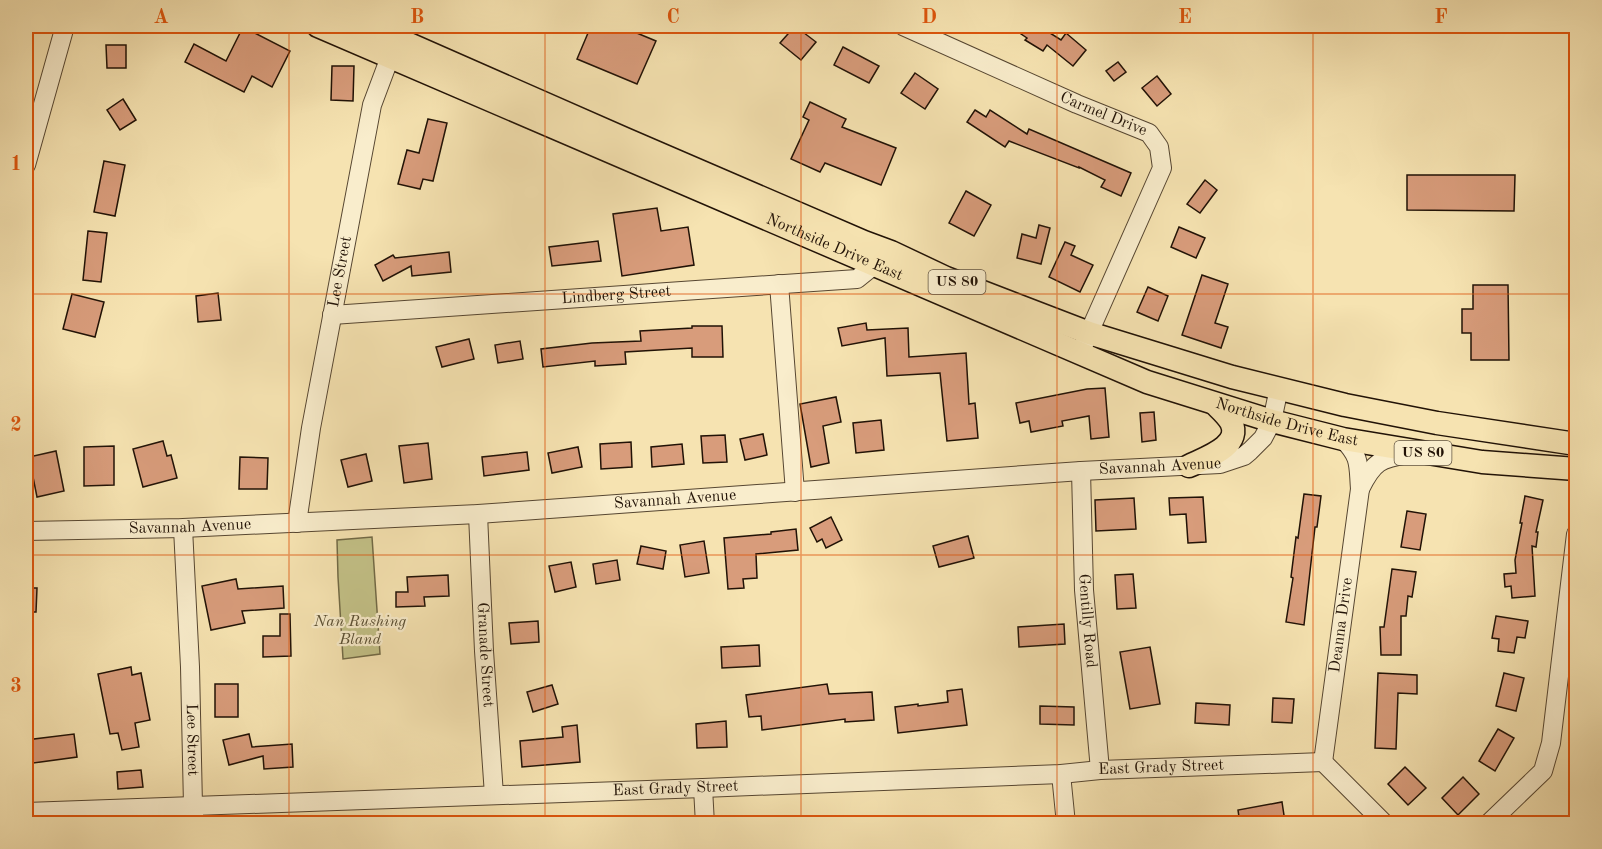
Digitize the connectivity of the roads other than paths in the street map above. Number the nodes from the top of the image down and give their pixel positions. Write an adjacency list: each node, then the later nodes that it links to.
1 (65, 26): 6 (street)
2 (318, 26): 5 (main road, Northside Drive East / US 80)
3 (903, 26): 10 (street, Carmel Drive)
4 (378, 28): 5 (street); 7 (main road, Northside Drive East / US 80)
5 (390, 57): 7 (main road, Northside Drive East / US 80); 9 (street, Lee Street)
6 (26, 165)
7 (883, 259): 8 (street, Lindberg Street); 10 (main road, Northside Drive East / US 80)
8 (779, 284): 9 (street, Lindberg Street); 21 (street)
9 (332, 315): 23 (street, Lee Street)
10 (1084, 343): 11 (main road, Northside Drive East / US 80); 12 (main road, Northside Drive East / US 80)
11 (1279, 388): 13 (street, Savannah Avenue); 15 (main road, Northside Drive East / US 80)
12 (1215, 404): 13 (main road, Northside Drive East / US 80); 17 (main road)
13 (1272, 421): 14 (main road, Northside Drive East / US 80); 17 (street, Savannah Avenue)
14 (1343, 439): 16 (main road, Northside Drive East / US 80); 20 (street, Deanna Drive)
15 (1576, 444)
16 (1416, 452): 18 (main road, Northside Drive East / US 80); 20 (street, Deanna Drive)
17 (1189, 466): 19 (street, Savannah Avenue)
18 (1576, 469)
19 (1081, 471): 21 (street, Savannah Avenue); 28 (street, Gentilly Road)
20 (1360, 489): 27 (street, Deanna Drive)
21 (795, 492): 22 (street, Savannah Avenue)
22 (478, 514): 23 (street, Savannah Avenue); 31 (street, Granade Street)
23 (297, 523): 24 (street, Savannah Avenue)
24 (183, 528): 25 (street, Savannah Avenue); 33 (street, Lee Street)
25 (26, 531)
26 (1576, 534): 37 (street)
27 (1323, 762): 28 (street, East Grady Street); 36 (street)
28 (1100, 770): 29 (street, East Grady Street)
29 (1061, 774): 30 (street, East Grady Street); 35 (street)
30 (703, 788): 31 (street, East Grady Street); 34 (street)
31 (494, 795): 33 (street, East Grady Street)
32 (26, 812): 33 (street, East Grady Street)
33 (194, 815)
34 (705, 824)
35 (1065, 824)
36 (1385, 824)
37 (1488, 824)

